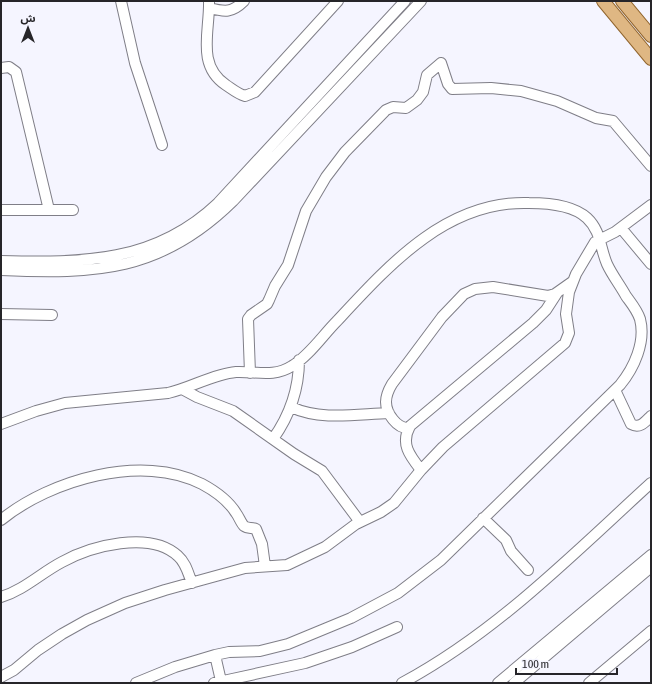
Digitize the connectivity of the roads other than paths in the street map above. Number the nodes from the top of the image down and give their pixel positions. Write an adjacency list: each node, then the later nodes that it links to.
1 (121, 1): 12 (street)
2 (244, 1): 8 (street)
3 (338, 1): 8 (street)
4 (405, 1): 20 (street)
5 (421, 1): 22 (street)
6 (603, 1): 10 (main road)
7 (622, 1): 9 (main road)
8 (209, 5)
9 (651, 36)
10 (651, 59)
11 (1, 68): 16 (street)
12 (162, 145)
13 (651, 166): 28 (street)
14 (651, 205): 18 (street)
15 (1, 210): 16 (street)
16 (49, 210): 17 (street)
17 (73, 210)
18 (621, 228): 19 (street); 21 (street)
19 (600, 238): 23 (street); 27 (street); 30 (street)
20 (1, 261)
21 (651, 264)
22 (1, 270)
23 (572, 282): 24 (street); 37 (street)
24 (557, 293): 32 (street); 35 (street)
25 (1, 314): 26 (street)
26 (52, 315)
27 (300, 360): 28 (street); 31 (street)
28 (250, 373): 29 (street)
29 (184, 390): 34 (street); 36 (street)
30 (615, 390): 33 (street); 39 (street)
31 (291, 407): 32 (street); 36 (street)
32 (389, 413): 35 (street)
33 (651, 416)
34 (1, 424)
35 (409, 428): 37 (street)
36 (273, 439): 41 (street)
37 (421, 470): 41 (street)
38 (651, 483): 54 (street)
39 (483, 518): 45 (street); 50 (street)
40 (1, 520): 43 (street)
41 (360, 522): 43 (street)
42 (651, 555): 55 (street)
43 (265, 566): 46 (street)
44 (651, 567): 56 (street)
45 (528, 570)
46 (192, 583): 47 (street); 51 (street)
47 (1, 597)
48 (397, 628): 52 (street)
49 (651, 631): 57 (street)
50 (215, 655): 52 (street); 53 (street)
51 (1, 677)
52 (218, 682)
53 (136, 683)
54 (402, 683)
55 (498, 683)
56 (514, 683)
57 (589, 683)

